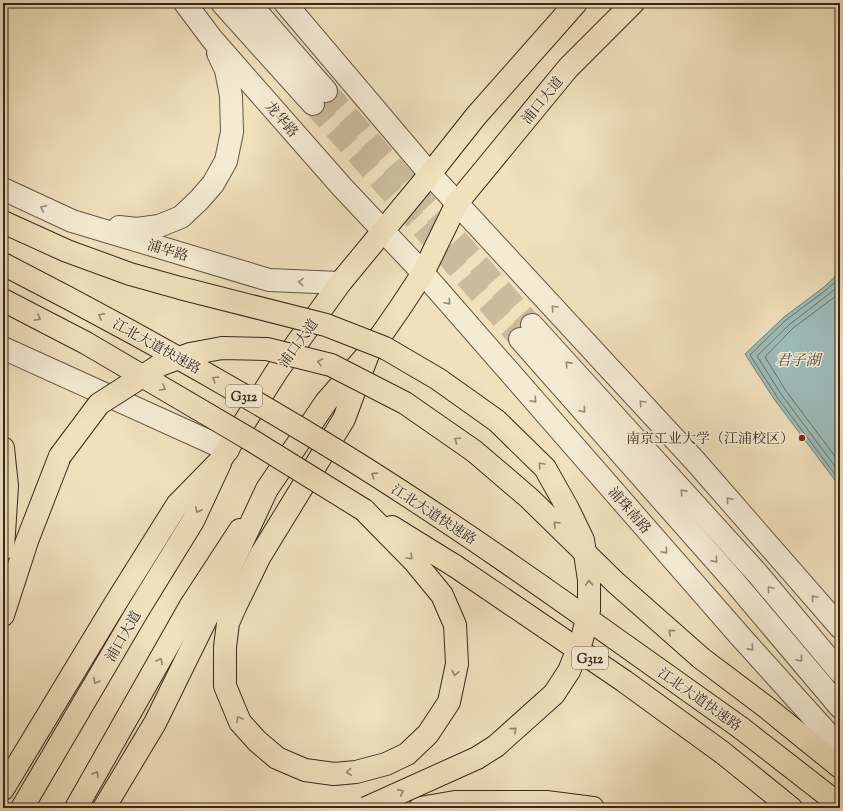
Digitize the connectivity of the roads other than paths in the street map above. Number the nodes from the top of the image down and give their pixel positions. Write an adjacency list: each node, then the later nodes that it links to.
1 (185, 3): 7 (street, 龙华路)
2 (222, 3): 3 (street)
3 (248, 3)
4 (285, 3): 8 (street)
5 (576, 3): 8 (main road)
6 (633, 3): 10 (main road, 浦口大道)
7 (212, 39): 11 (street); 13 (street, 龙华路)
8 (430, 174): 10 (street); 13 (main road, 浦口大道)
9 (3, 190): 11 (street, 浦华路, one-way to 9)
10 (457, 203): 15 (main road, 浦口大道); 26 (street, one-way to 10)
11 (72, 221): 16 (street, 浦华路, one-way to 11)
12 (3, 222): 36 (main road, one-way to 12, bridge)
13 (383, 231): 15 (street, 龙华路); 16 (main road, 浦口大道)
14 (3, 264): 32 (main road, 江北大道快速路 / G312, one-way to 14, bridge)
15 (423, 273): 19 (main road); 29 (street, 浦珠南路, one-way to 29)
16 (340, 283): 21 (main road, 浦口大道)
17 (3, 300): 23 (main road, 江北大道快速路 / G312, one-way to 23, bridge)
18 (3, 348): 21 (street)
19 (368, 354): 22 (main road); 23 (main road, one-way to 19)
20 (3, 448): 24 (main road)
21 (224, 456): 31 (main road, 浦口大道); 33 (main road, 浦口大道, one-way to 33)
22 (267, 489): 34 (main road, one-way to 22); 35 (main road)
23 (364, 510): 39 (main road, 江北大道快速路 / G312, bridge)
24 (3, 549)
25 (3, 615): 30 (main road, one-way to 25, bridge)
26 (840, 627)
27 (840, 672): 28 (street, one-way to 28)
28 (840, 706)
29 (840, 745)
30 (840, 767)
31 (3, 789)
32 (840, 805)
33 (22, 808)
34 (76, 808)
35 (104, 808)
36 (366, 808)
37 (420, 808): 38 (main road)
38 (594, 808)
39 (791, 808)

